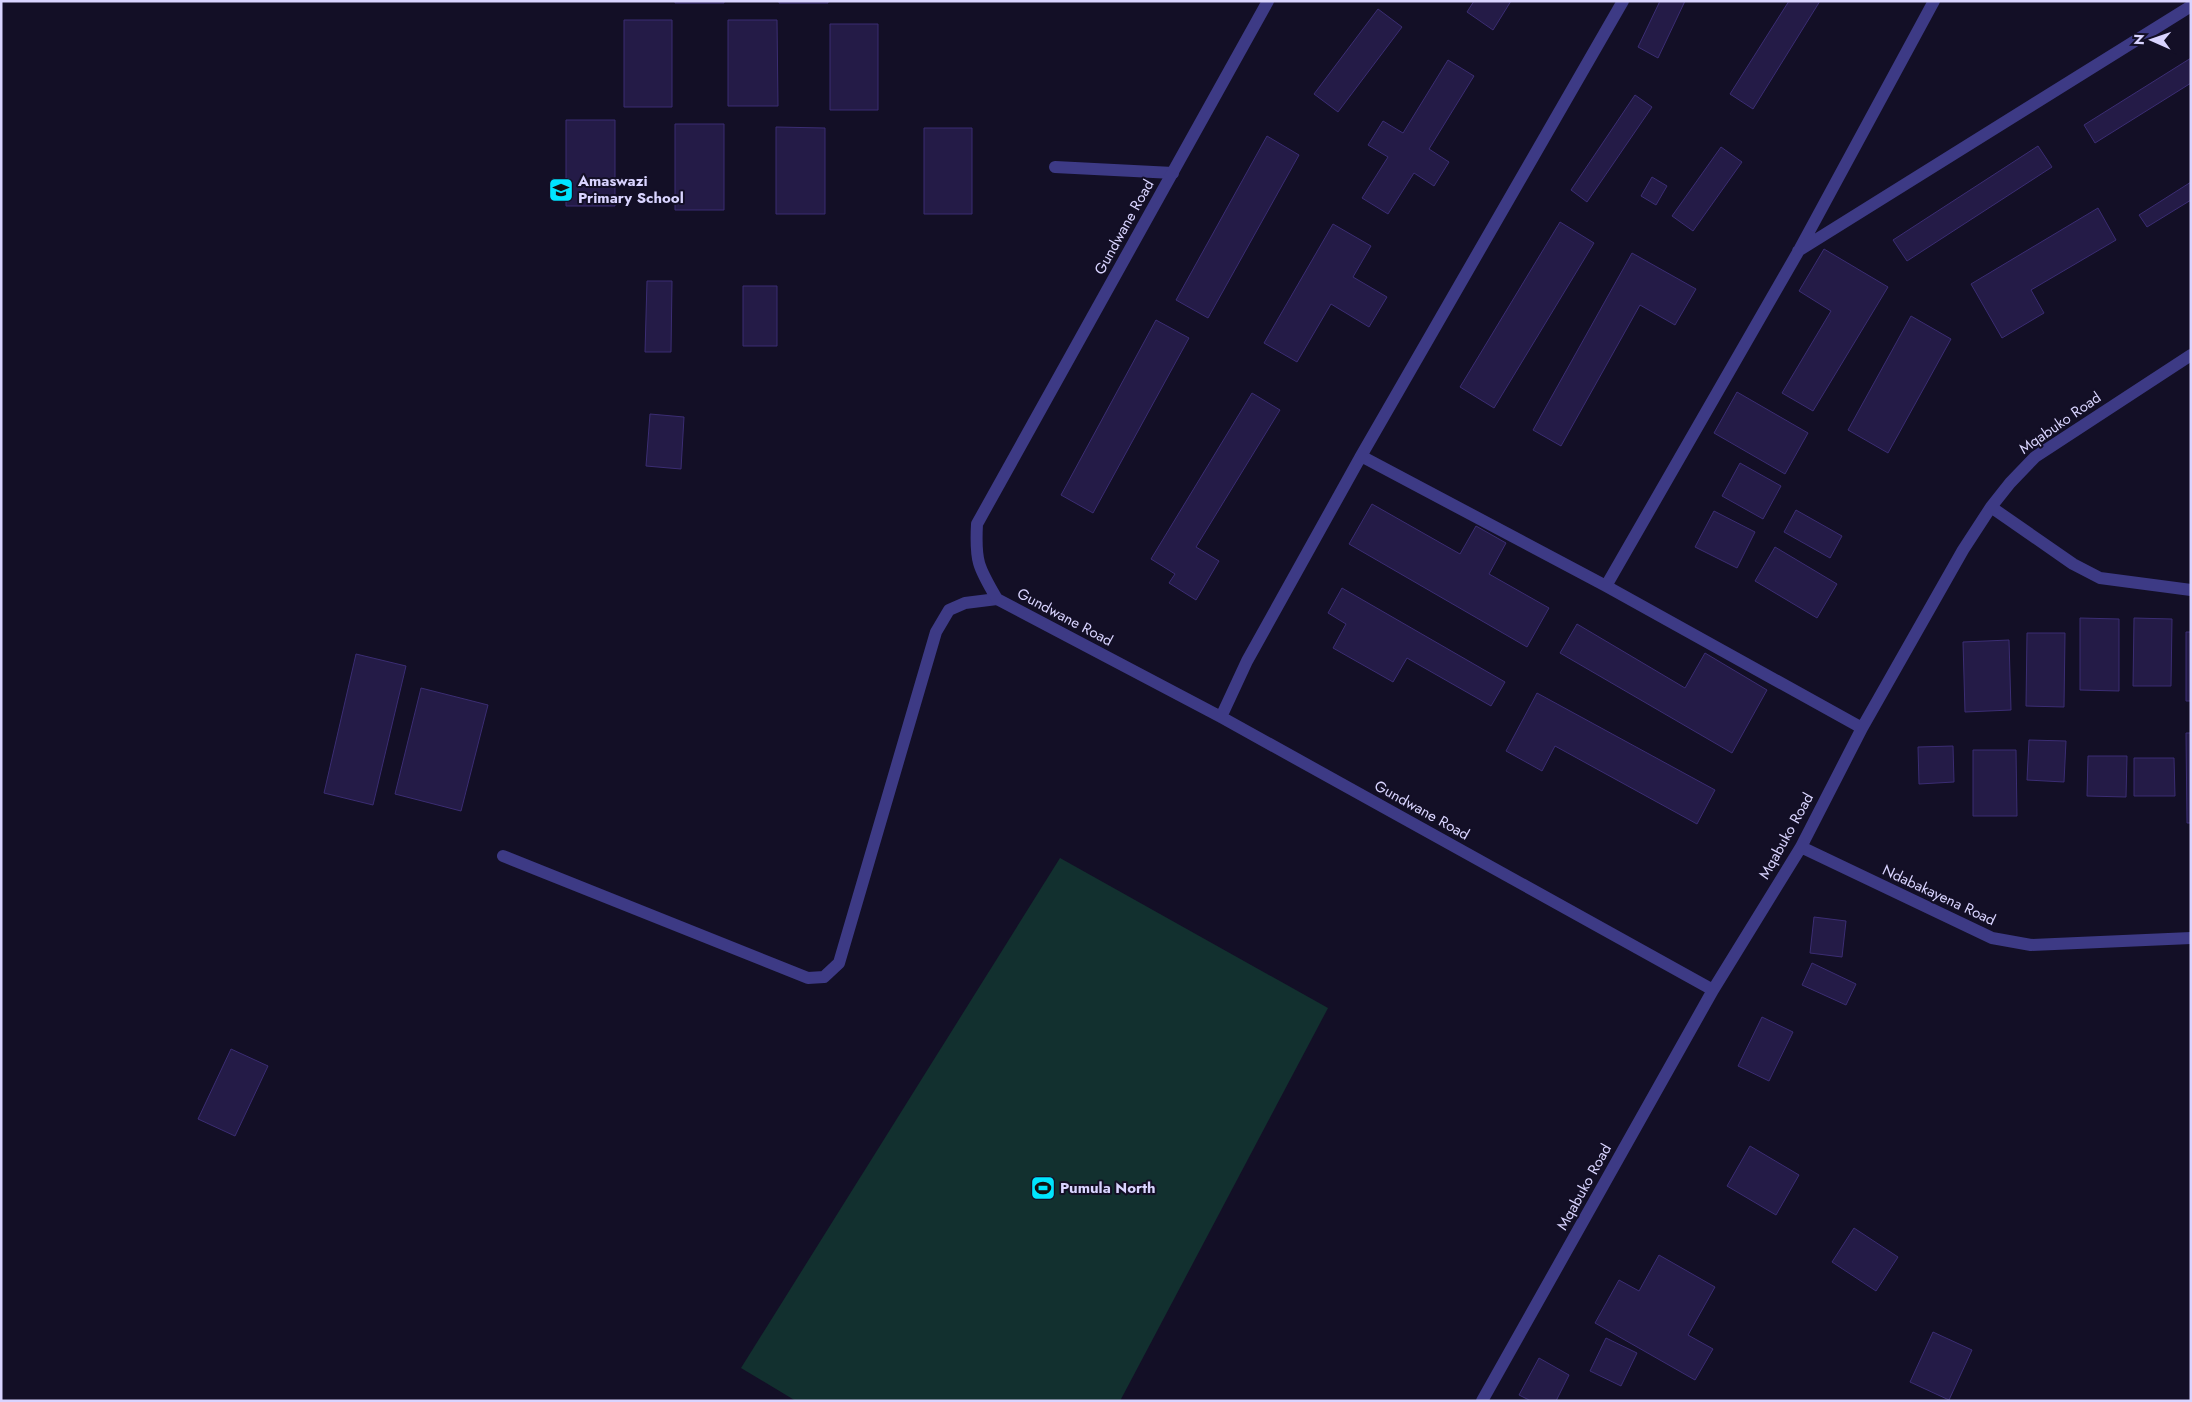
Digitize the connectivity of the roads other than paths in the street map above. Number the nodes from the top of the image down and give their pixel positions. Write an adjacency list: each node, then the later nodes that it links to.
1 (1268, 1): 6 (street, Gundwane Road)
2 (1623, 1): 9 (street)
3 (1934, 1): 7 (street)
4 (2191, 6): 7 (street)
5 (1055, 167): 6 (street)
6 (1173, 173): 13 (street, Gundwane Road)
7 (1798, 252): 11 (street)
8 (2191, 355): 10 (street, Mqabuko Road)
9 (1360, 456): 11 (street); 14 (street)
10 (1991, 507): 12 (street); 15 (street, Mqabuko Road)
11 (1606, 586): 15 (street)
12 (2191, 590)
13 (997, 599): 14 (street, Gundwane Road); 17 (street)
14 (1221, 717): 19 (street, Gundwane Road)
15 (1862, 728): 16 (street, Mqabuko Road)
16 (1801, 847): 18 (street, Ndabakayena Road); 19 (street, Mqabuko Road)
17 (503, 856)
18 (2191, 938)
19 (1713, 990): 20 (street, Mqabuko Road)
20 (1482, 1401)

